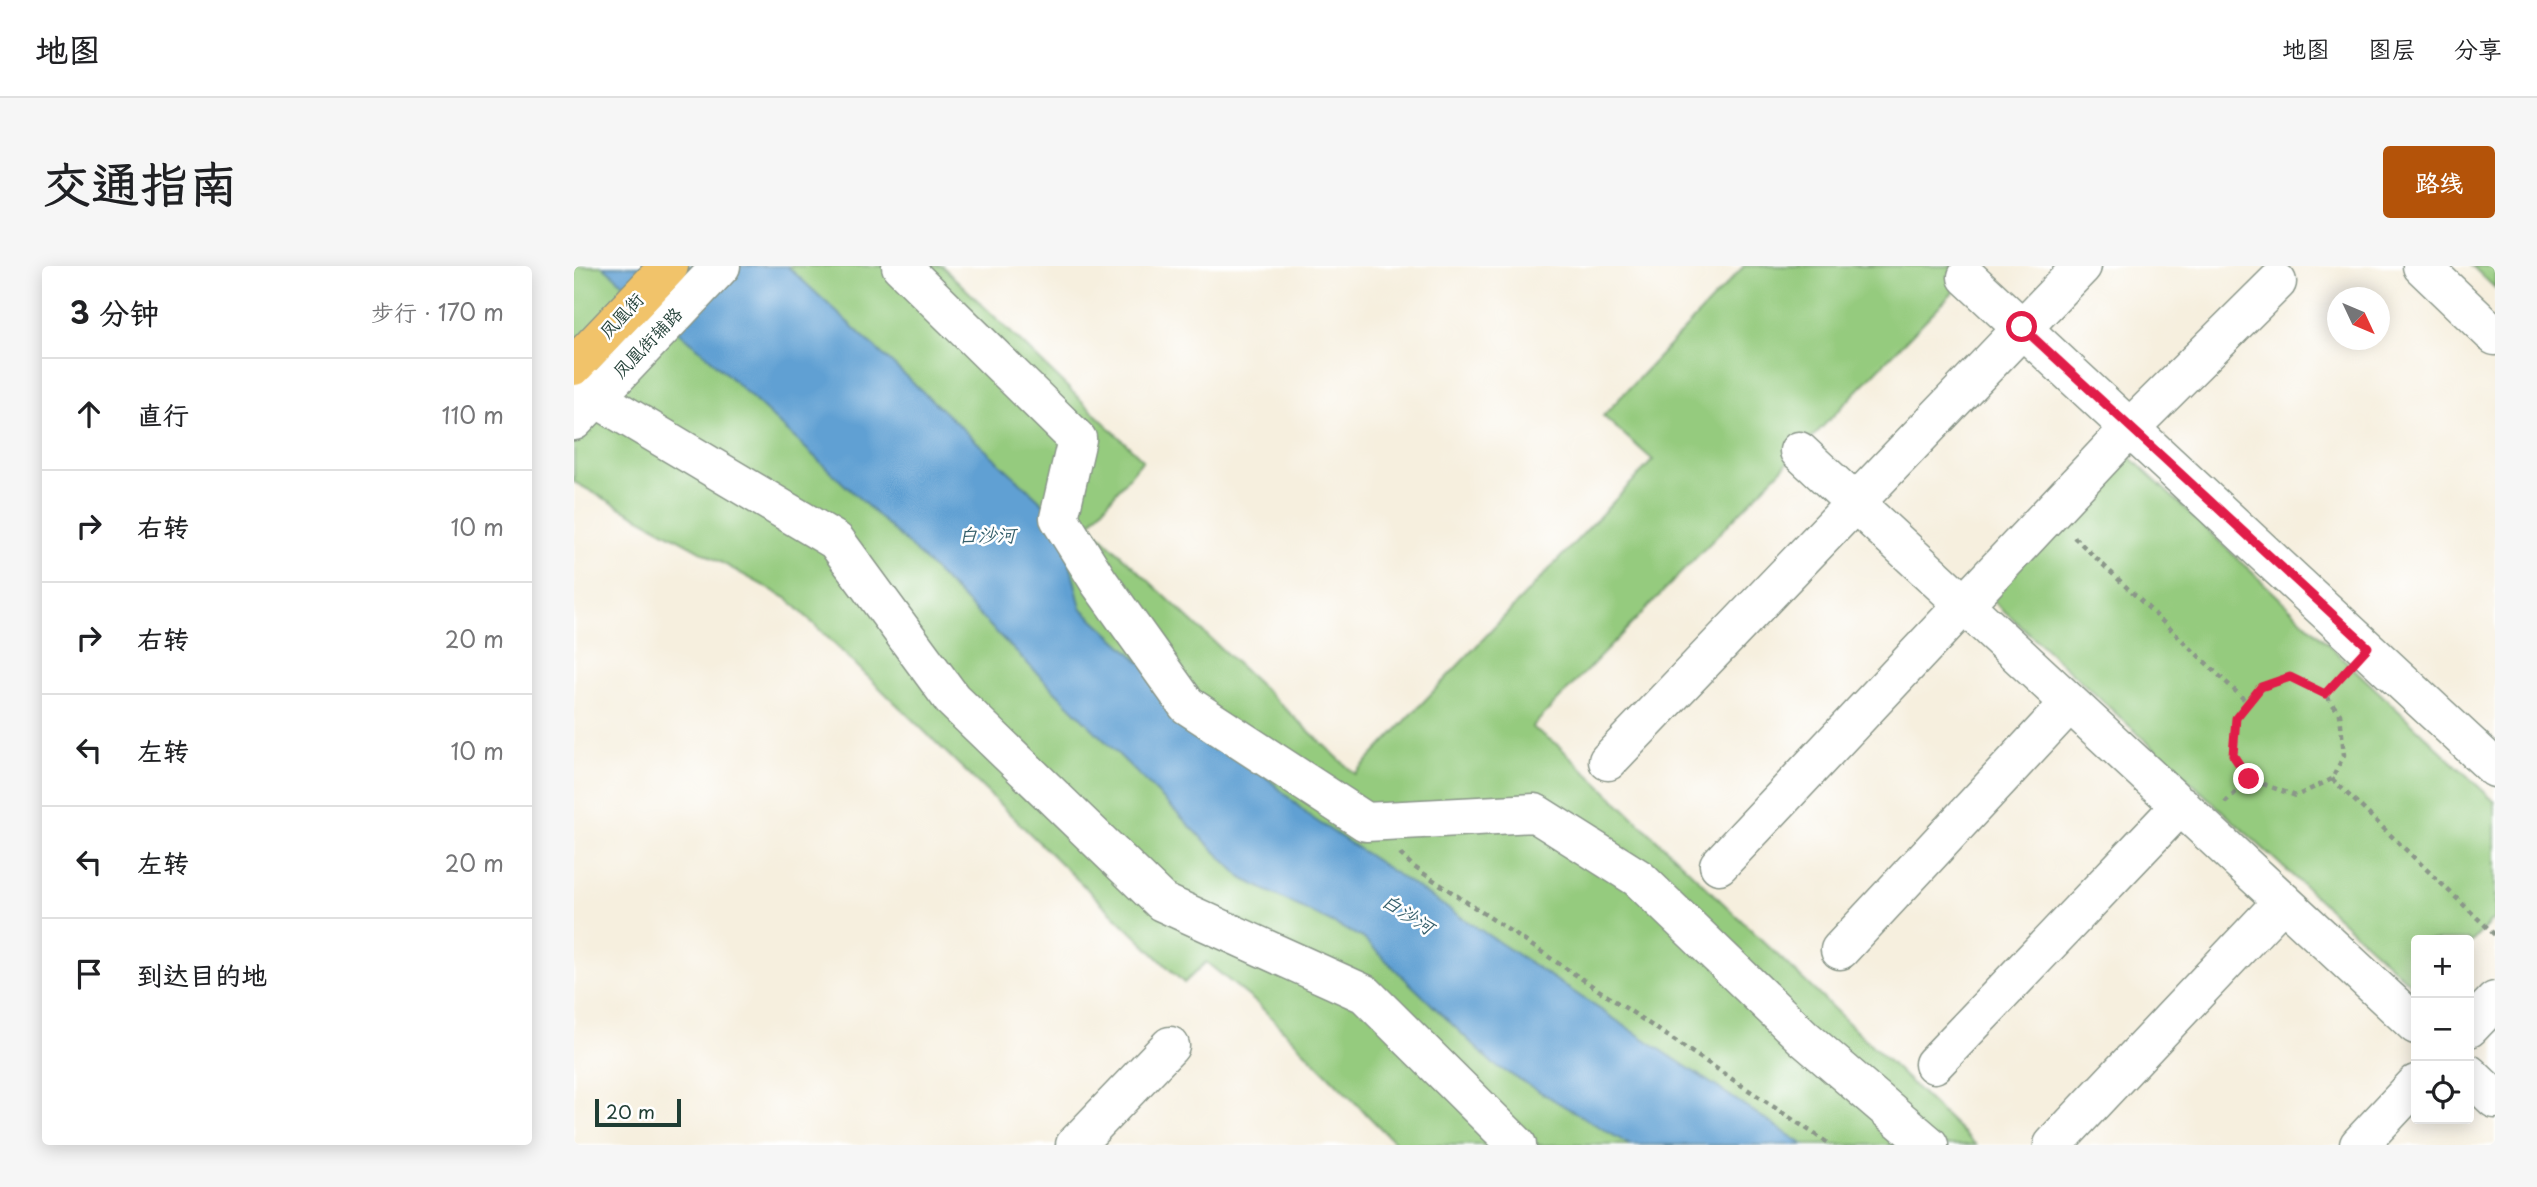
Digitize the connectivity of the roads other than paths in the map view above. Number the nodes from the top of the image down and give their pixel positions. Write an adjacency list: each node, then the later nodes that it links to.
1 (669, 266): 10 (main road, 凤凰街)
2 (721, 266): 10 (street, 凤凰街辅路)
3 (901, 266): 32 (street)
4 (2082, 266): 8 (street)
5 (2422, 266): 9 (street)
6 (1967, 277): 8 (street)
7 (2277, 282): 11 (street)
8 (2022, 327): 11 (street); 13 (street)
9 (2495, 337)
10 (582, 382): 31 (street)
11 (2130, 428): 14 (street); 17 (street)
12 (1799, 451): 13 (street)
13 (1856, 504): 14 (street); 16 (street)
14 (1963, 603): 15 (street); 19 (street)
15 (2070, 703): 18 (street); 21 (street)
16 (1608, 761)
17 (2495, 768)
18 (2180, 805): 20 (street); 26 (street)
19 (1720, 865)
20 (2283, 901): 23 (street); 33 (street)
21 (1840, 950)
22 (2495, 1000): 24 (street)
23 (2411, 1020)
24 (2474, 1023)
25 (1170, 1046): 30 (street)
26 (1934, 1064)
27 (2474, 1079): 29 (street)
28 (2411, 1089): 34 (street)
29 (2495, 1099)
30 (1075, 1145)
31 (1517, 1145)
32 (1929, 1145)
33 (2053, 1145)
34 (2359, 1145)

